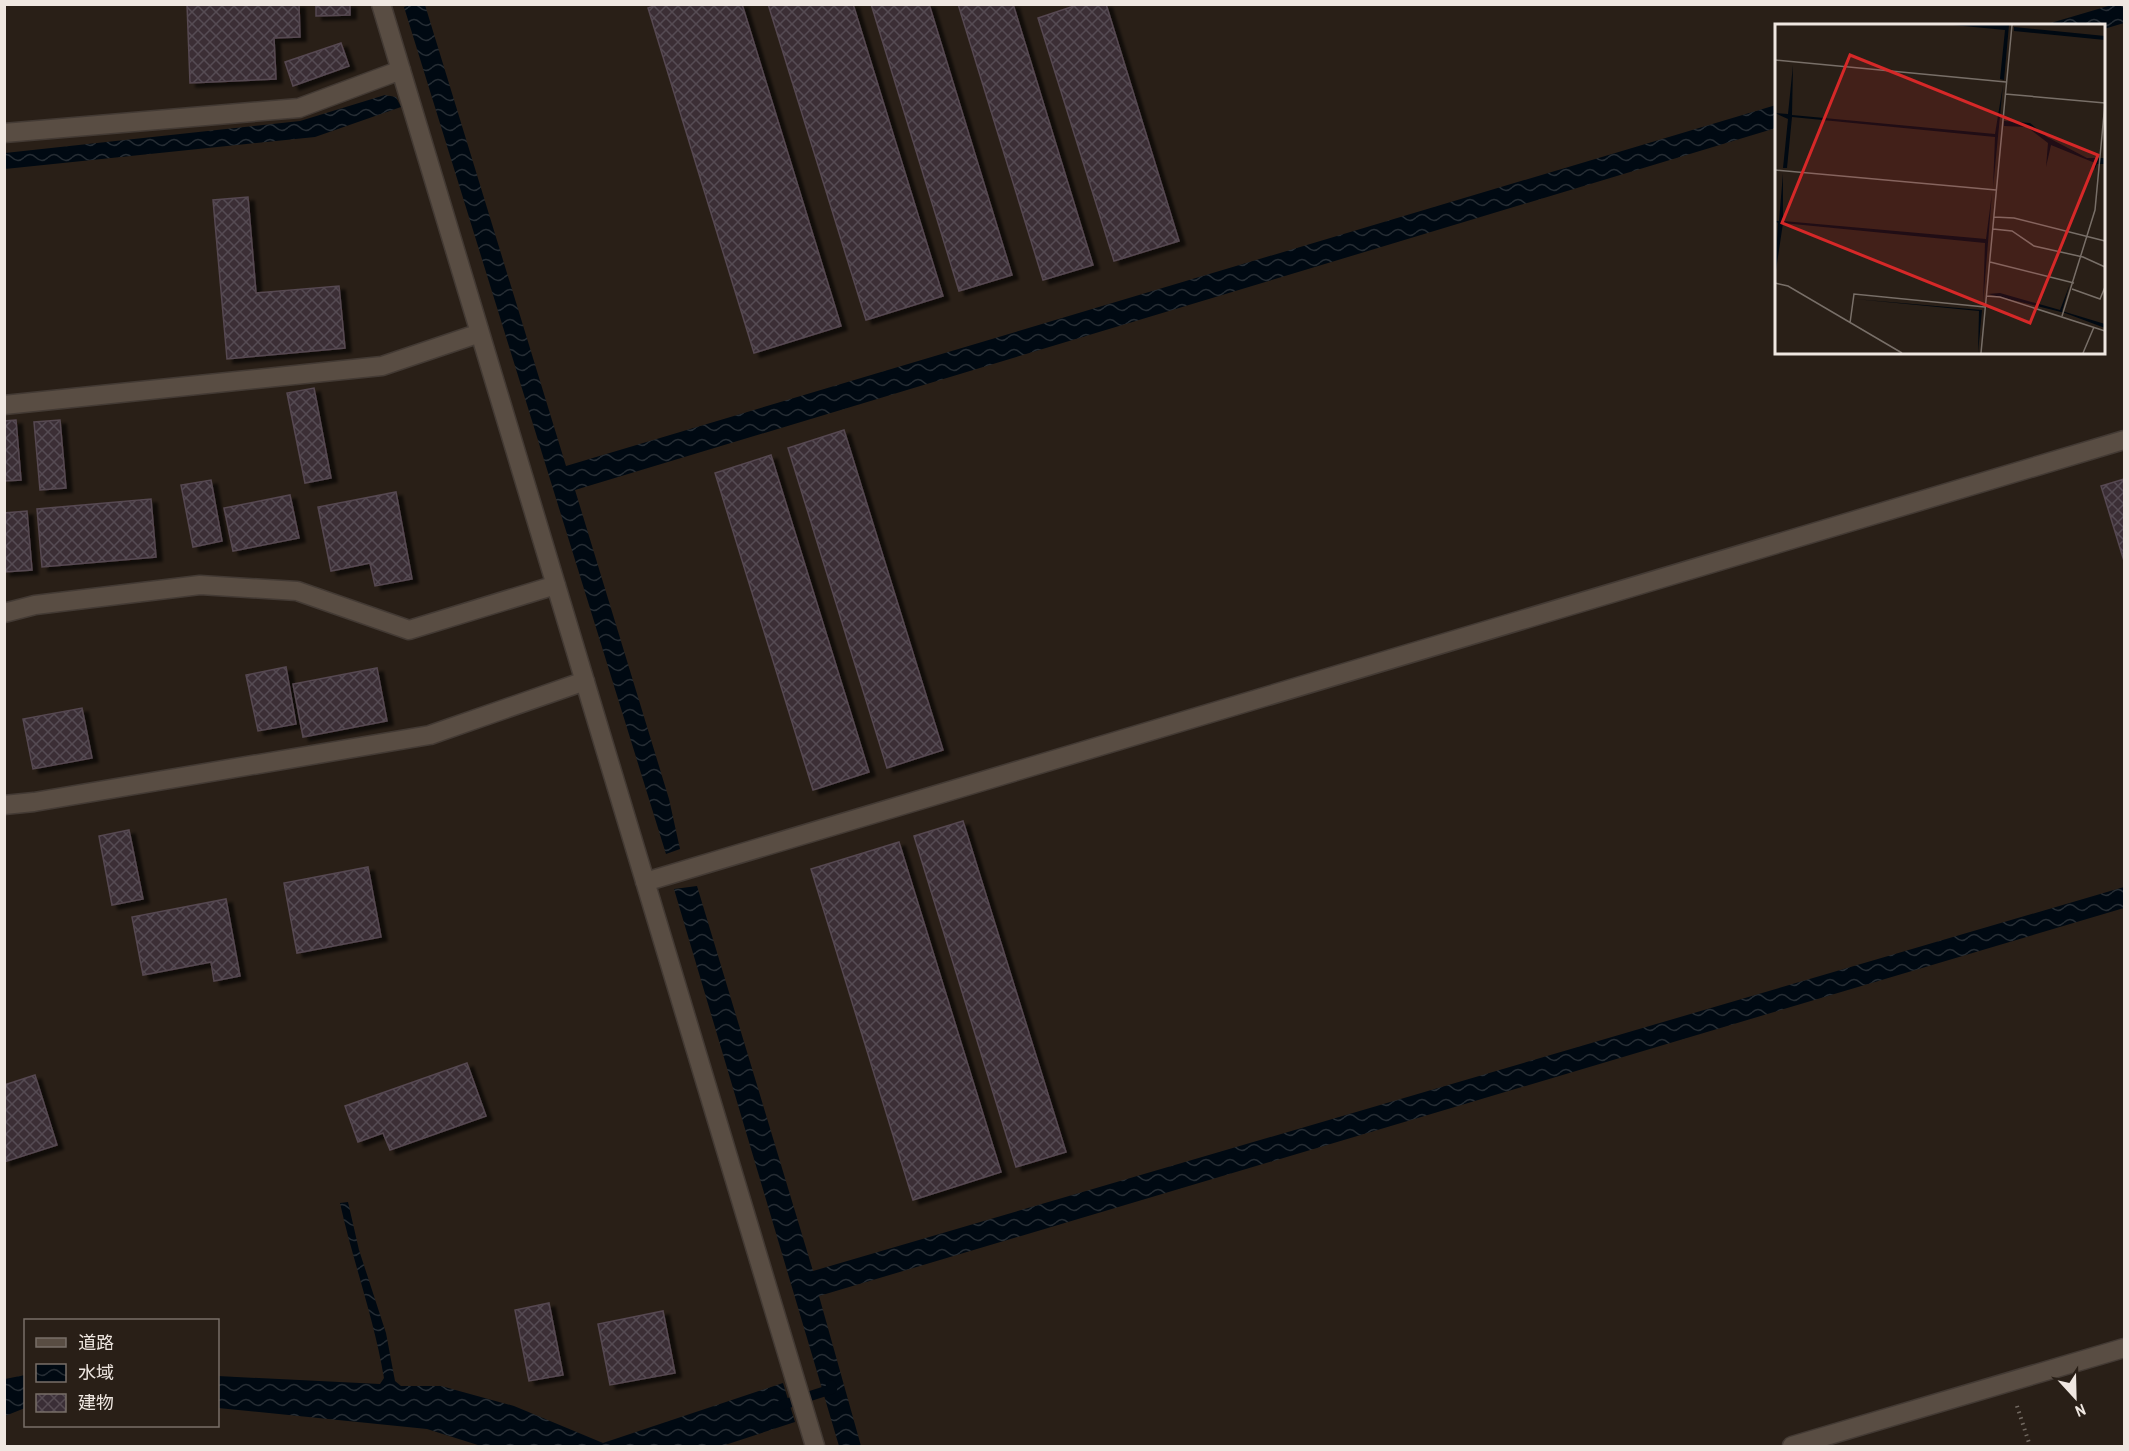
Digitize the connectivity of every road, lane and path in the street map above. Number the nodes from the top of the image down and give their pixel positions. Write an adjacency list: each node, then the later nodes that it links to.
1 (381, 4): 2 (street)
2 (401, 70): 3 (street); 4 (street)
3 (4, 133)
4 (480, 333): 5 (street); 7 (street)
5 (4, 405)
6 (2124, 440): 11 (street)
7 (556, 585): 8 (street); 9 (street)
8 (4, 613)
9 (585, 681): 10 (street); 11 (street)
10 (4, 805)
11 (645, 882): 14 (street)
12 (2124, 1348): 13 (street)
13 (2009, 1382): 15 (street); 16 (path)
14 (814, 1446)
15 (1792, 1446)
16 (2030, 1446)

